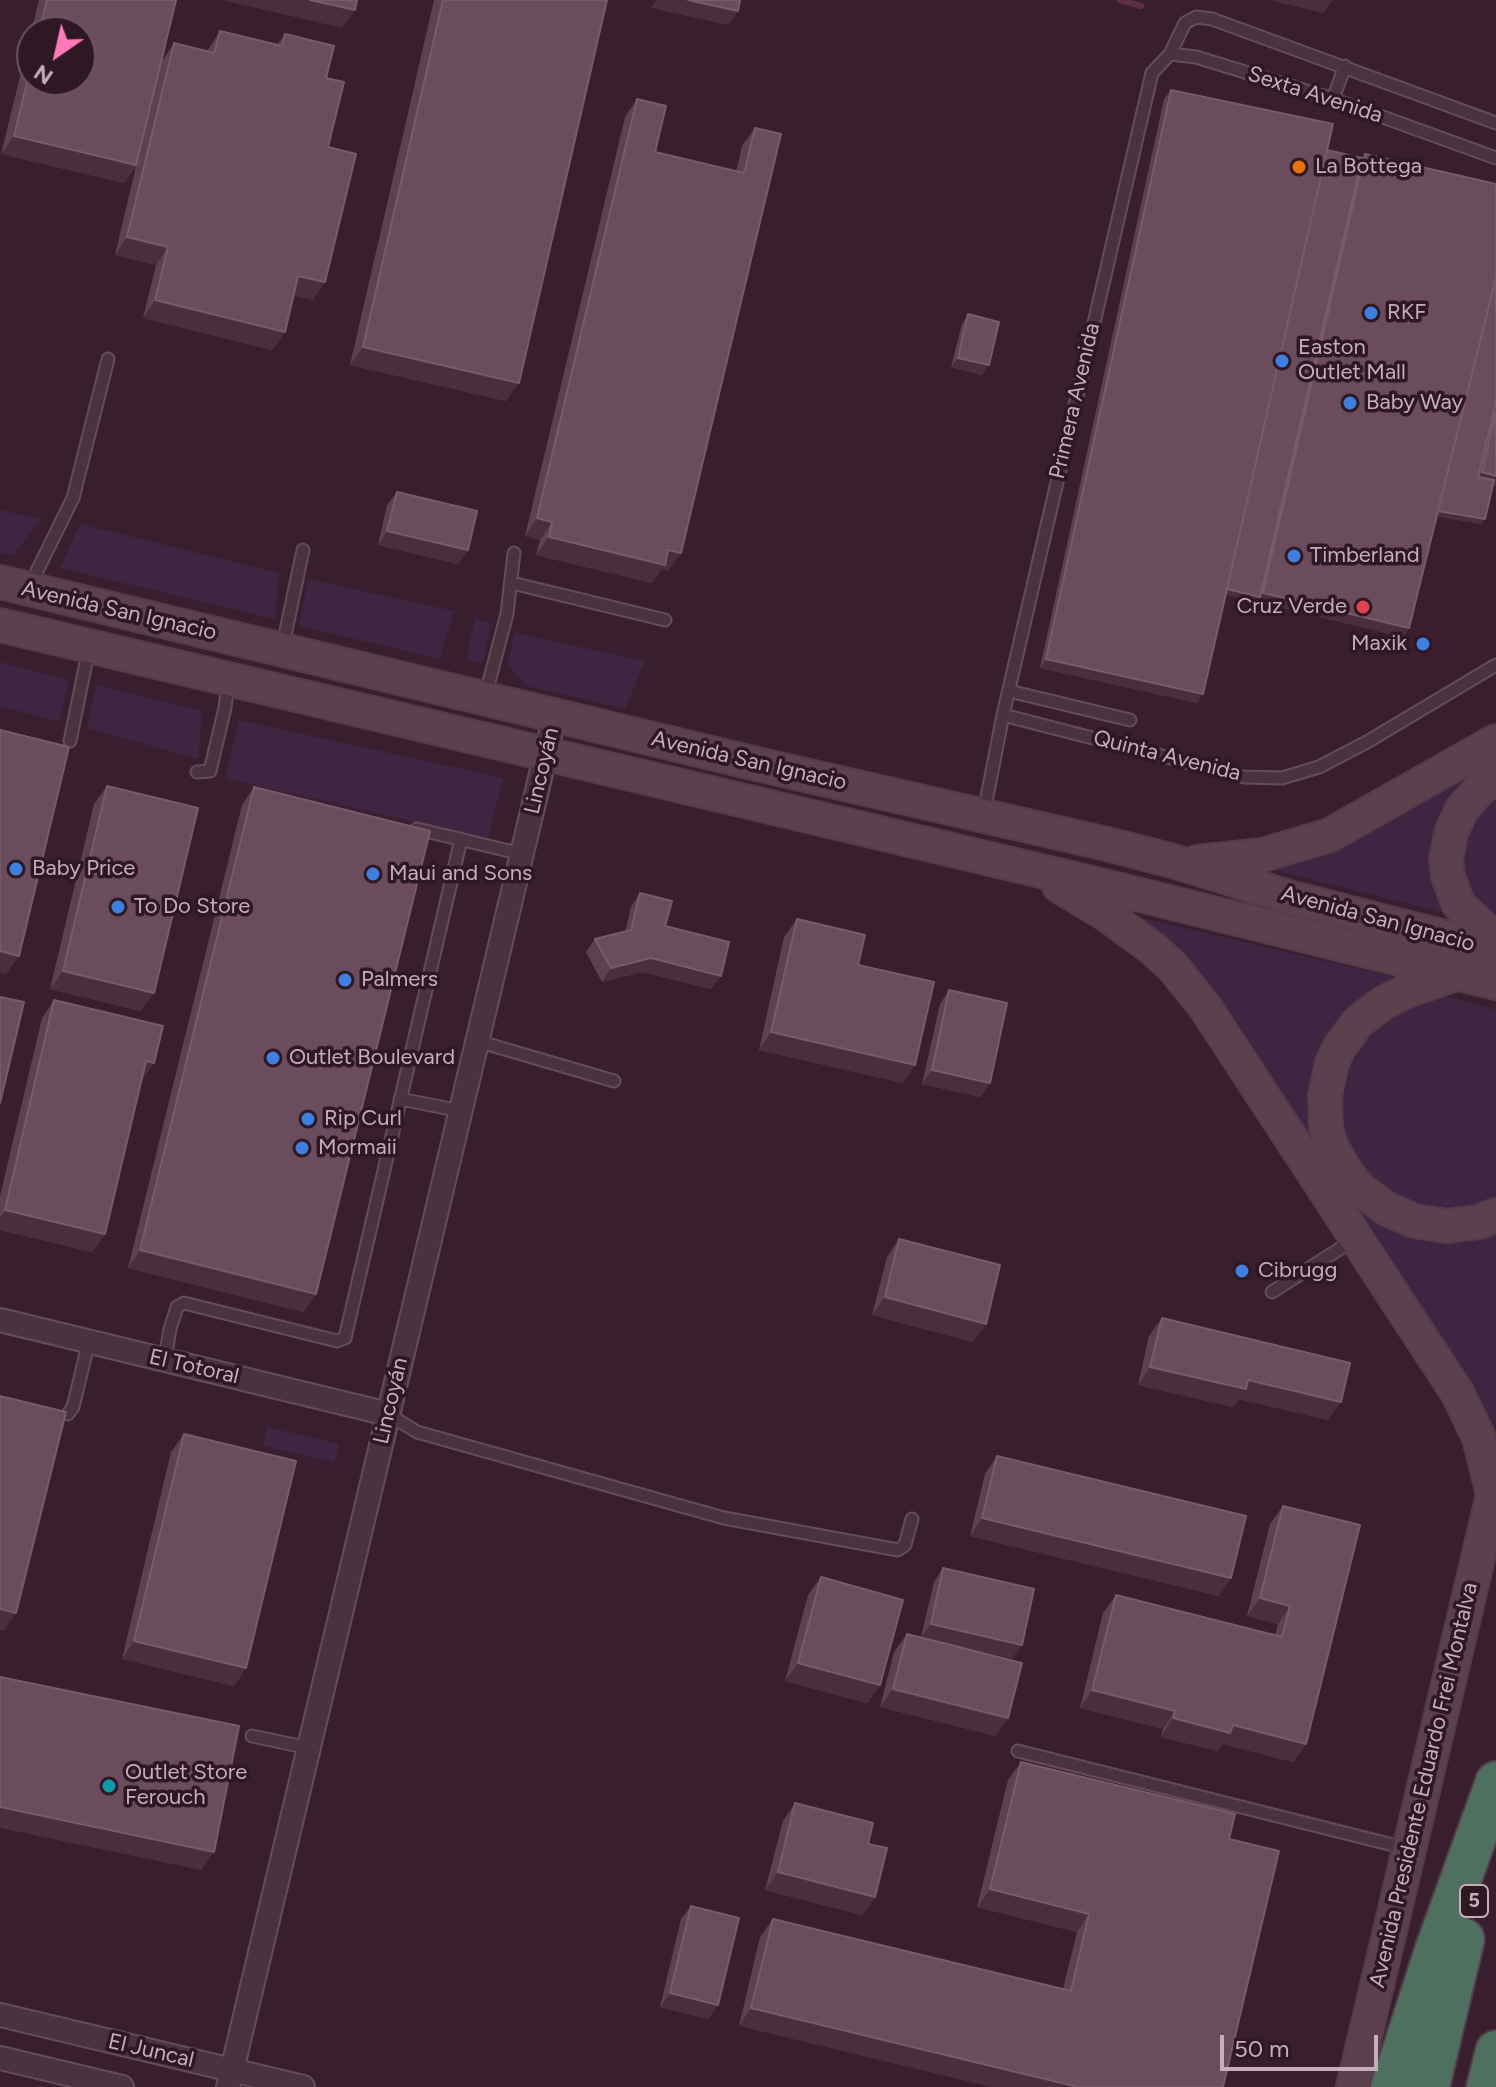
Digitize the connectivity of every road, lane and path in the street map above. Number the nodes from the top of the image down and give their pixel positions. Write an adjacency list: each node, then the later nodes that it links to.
1 (1170, 54): 2 (lane); 3 (lane, Sexta Avenida); 19 (lane, Primera Avenida)
2 (1345, 66): 3 (lane); 4 (lane)
3 (1333, 99): 5 (lane, Sexta Avenida)
4 (1496, 123)
5 (1496, 158)
6 (108, 359): 11 (lane)
7 (303, 550): 15 (lane)
8 (514, 553): 10 (lane)
9 (0, 582): 11 (main road, Avenida San Ignacio)
10 (512, 583): 12 (lane); 20 (lane)
11 (32, 590): 15 (main road, Avenida San Ignacio)
12 (665, 620)
13 (0, 625): 14 (main road, Avenida San Ignacio)
14 (90, 646): 17 (main road, Avenida San Ignacio); 25 (lane)
15 (282, 650): 18 (main road, Avenida San Ignacio)
16 (1496, 665): 22 (lane, Quinta Avenida)
17 (228, 679): 23 (main road, Avenida San Ignacio); 28 (lane)
18 (403, 679): 20 (main road, Avenida San Ignacio); 23 (main road)
19 (1009, 691): 22 (lane, Primera Avenida); 24 (lane)
20 (485, 699): 21 (main road, Avenida San Ignacio)
21 (555, 715): 27 (street, Lincoyán); 30 (main road, Avenida San Ignacio)
22 (1003, 715): 30 (lane, Primera Avenida)
23 (392, 718): 27 (main road, Avenida San Ignacio)
24 (1130, 720)
25 (70, 741)
26 (1496, 741): 35 (main road)
27 (546, 754): 34 (street, Lincoyán); 36 (main road, Avenida San Ignacio)
28 (197, 772)
29 (1496, 778): 38 (main road)
30 (983, 816): 33 (main road, Avenida San Ignacio)
31 (399, 826): 32 (lane)
32 (461, 839): 34 (lane); 44 (lane)
33 (1107, 844): 35 (main road, Avenida San Ignacio); 37 (main road)
34 (522, 854): 42 (street, Lincoyán)
35 (1173, 861): 39 (main road, Avenida San Ignacio)
36 (1036, 870): 37 (main road, Avenida San Ignacio); 47 (main road)
37 (1096, 884): 40 (main road, Avenida San Ignacio)
38 (1496, 939)
39 (1496, 950)
40 (1456, 974): 41 (main road, Avenida San Ignacio); 46 (main road)
41 (1496, 983)
42 (477, 1041): 43 (lane); 45 (street, Lincoyán)
43 (614, 1081)
44 (400, 1099): 45 (lane); 51 (lane)
45 (461, 1111): 53 (street, Lincoyán)
46 (1496, 1215)
47 (1355, 1239): 48 (lane); 54 (main road)
48 (1272, 1292)
49 (0, 1320): 50 (street, El Totoral)
50 (89, 1341): 51 (street, El Totoral); 52 (lane)
51 (165, 1359): 53 (street, El Totoral)
52 (68, 1414)
53 (388, 1414): 55 (lane); 57 (street, Lincoyán)
54 (1495, 1488): 61 (main road, Avenida Presidente Eduardo Frei Montalva)
55 (912, 1519)
56 (252, 1736): 57 (lane)
57 (309, 1748): 65 (street, Lincoyán)
58 (1018, 1751): 61 (lane)
59 (1496, 1782): 69 (highway)
60 (1496, 1807): 70 (highway, 5)
61 (1409, 1849): 68 (main road, Avenida Presidente Eduardo Frei Montalva)
62 (0, 2015): 65 (street, El Juncal)
63 (1496, 2051): 71 (highway)
64 (0, 2058): 66 (street, El Juncal)
65 (230, 2079): 67 (street, El Juncal)
66 (122, 2087)
67 (303, 2087)
68 (1353, 2087)
69 (1391, 2087)
70 (1429, 2087)
71 (1487, 2087)

